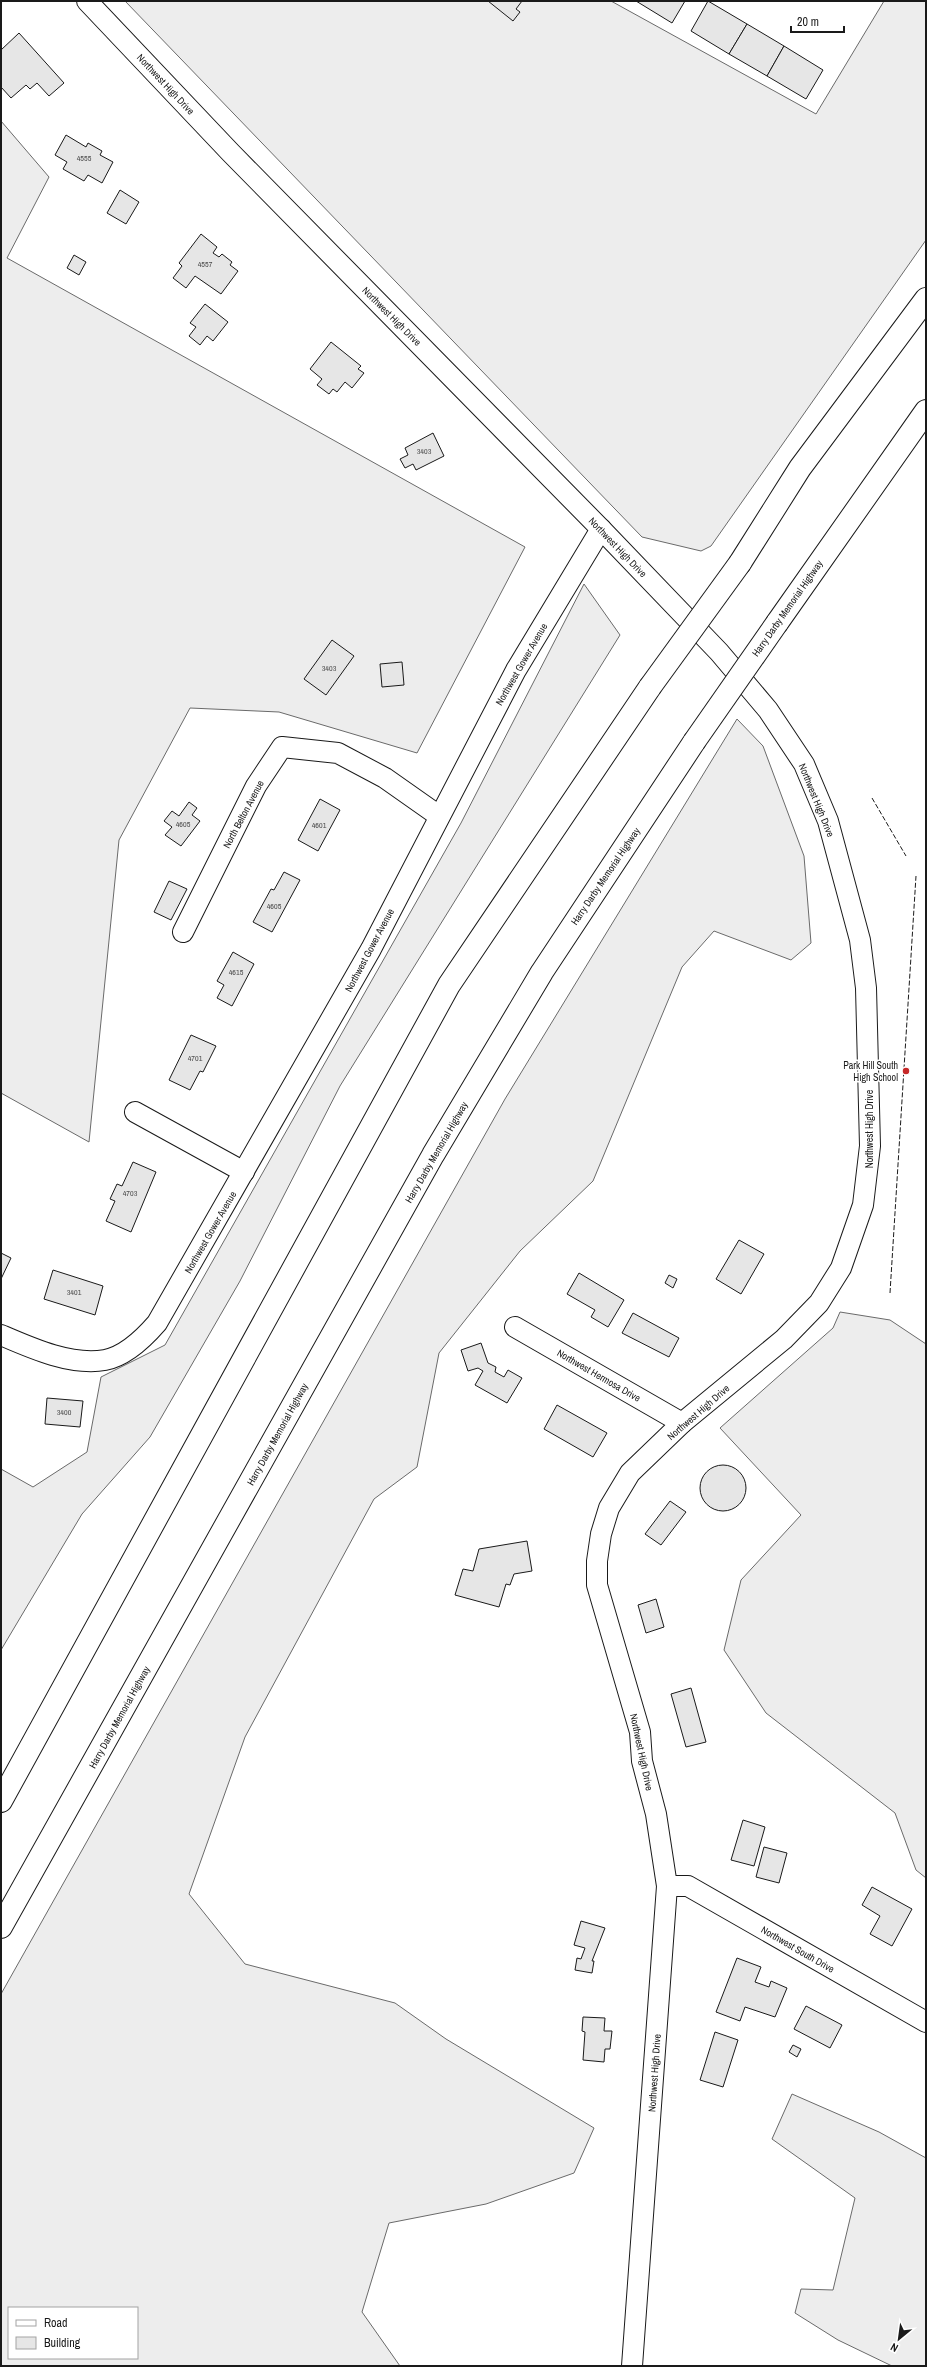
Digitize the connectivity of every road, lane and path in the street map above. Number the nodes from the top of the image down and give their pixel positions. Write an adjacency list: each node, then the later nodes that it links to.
1 (87, 1): 4 (street, Northwest High Drive)
2 (926, 299): 12 (highway, bridge)
3 (926, 411): 14 (highway, Harry Darby Memorial Highway, bridge)
4 (601, 529): 5 (street, Northwest Gower Avenue); 11 (street, Northwest High Drive)
5 (439, 816): 6 (street, North Belton Avenue); 8 (street, Northwest Gower Avenue)
6 (183, 932)
7 (135, 1112): 8 (street)
8 (244, 1172): 10 (street, Northwest Gower Avenue)
9 (515, 1327): 11 (street, Northwest Hermosa Drive)
10 (1, 1335)
11 (682, 1424): 13 (street, Northwest High Drive)
12 (1, 1801)
13 (667, 1886): 15 (street, Northwest South Drive); 16 (street, Northwest High Drive)
14 (1, 1927)
15 (926, 2022)
16 (632, 2366)

